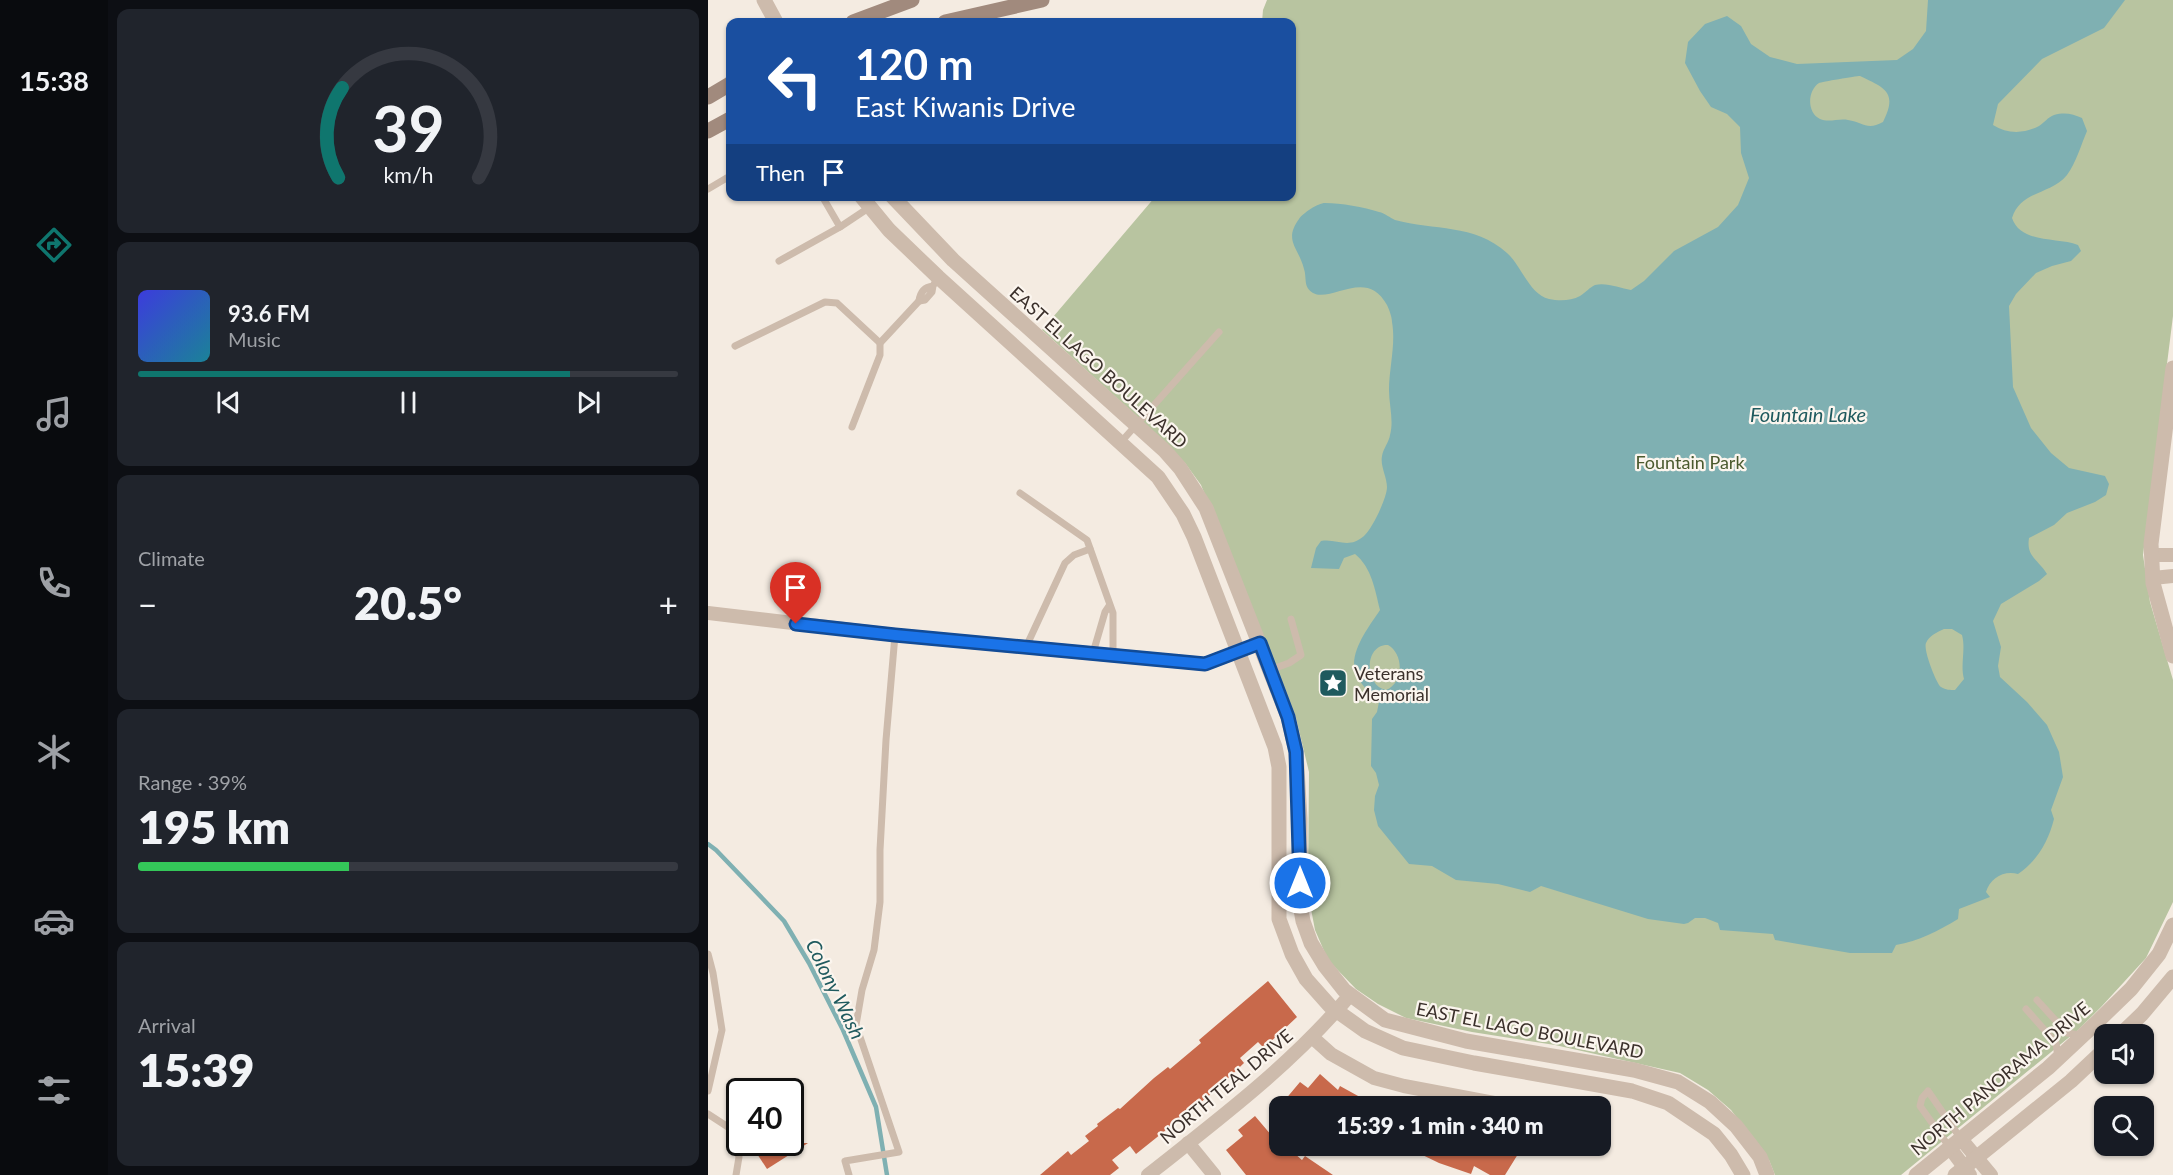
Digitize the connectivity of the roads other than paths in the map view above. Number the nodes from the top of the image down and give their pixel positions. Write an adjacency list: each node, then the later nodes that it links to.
1 (764, 0): 4 (street)
2 (912, 0): 5 (main road)
3 (1042, 0): 6 (main road)
4 (774, 18)
5 (864, 18)
6 (963, 18)
7 (726, 86): 8 (main road)
8 (708, 97)
9 (726, 121): 10 (main road)
10 (708, 131)
11 (726, 178): 12 (lane)
12 (708, 189)
13 (825, 201): 16 (lane)
14 (896, 201): 22 (street, EAST EL LAGO BOULEVARD)
15 (866, 202): 16 (lane); 18 (street)
16 (840, 227): 17 (lane)
17 (779, 261)
18 (935, 281): 20 (lane); 23 (street)
19 (1219, 332): 25 (lane)
20 (880, 343): 21 (lane); 26 (lane)
21 (735, 346)
22 (1053, 350): 23 (street); 25 (street, EAST EL LAGO BOULEVARD)
23 (1039, 368): 27 (street)
24 (2173, 368): 30 (street)
25 (1136, 425): 27 (lane); 38 (street, EAST EL LAGO BOULEVARD)
26 (852, 427)
27 (1121, 442): 40 (street)
28 (1020, 493): 29 (lane)
29 (1090, 549): 34 (lane); 39 (lane)
30 (2152, 555): 31 (street); 33 (street)
31 (2173, 555)
32 (2173, 576): 33 (street)
33 (2153, 578): 43 (street)
34 (1109, 606): 41 (lane); 42 (lane)
35 (708, 613): 37 (street)
36 (1291, 619): 44 (lane)
37 (895, 635): 39 (street); 66 (lane)
38 (1260, 643): 40 (street); 44 (street, EAST EL LAGO BOULEVARD)
39 (1026, 647): 41 (street)
40 (1239, 651): 42 (street); 45 (street)
41 (1093, 653): 42 (street)
42 (1113, 655)
43 (2173, 656)
44 (1270, 670): 46 (street, EAST EL LAGO BOULEVARD)
45 (1278, 903): 46 (street); 53 (street)
46 (1300, 904): 50 (street, EAST EL LAGO BOULEVARD)
47 (2173, 925): 55 (street, NORTH PANORAMA DRIVE)
48 (708, 954): 59 (lane)
49 (2173, 976): 54 (street)
50 (1350, 995): 53 (street, NORTH TEAL DRIVE); 70 (street, EAST EL LAGO BOULEVARD)
51 (2037, 1000): 55 (lane)
52 (2026, 1009): 57 (lane)
53 (1336, 1011): 56 (street, NORTH TEAL DRIVE); 69 (street)
54 (2132, 1024)
55 (2082, 1036): 57 (street, NORTH PANORAMA DRIVE)
56 (1312, 1037): 60 (street); 62 (street, NORTH TEAL DRIVE)
57 (2058, 1058): 63 (street, NORTH PANORAMA DRIVE)
58 (2094, 1059): 64 (street)
59 (708, 1091)
60 (1457, 1096)
61 (708, 1114): 65 (lane)
62 (1188, 1143): 67 (street, NORTH TEAL DRIVE); 68 (street)
63 (1955, 1144): 63 (lane); 64 (street); 71 (street, NORTH PANORAMA DRIVE)
64 (1966, 1169): 72 (street)
65 (736, 1175)
66 (849, 1175)
67 (1148, 1175)
68 (1214, 1175)
69 (1743, 1175)
70 (1767, 1175)
71 (1916, 1175)
72 (1991, 1175)

